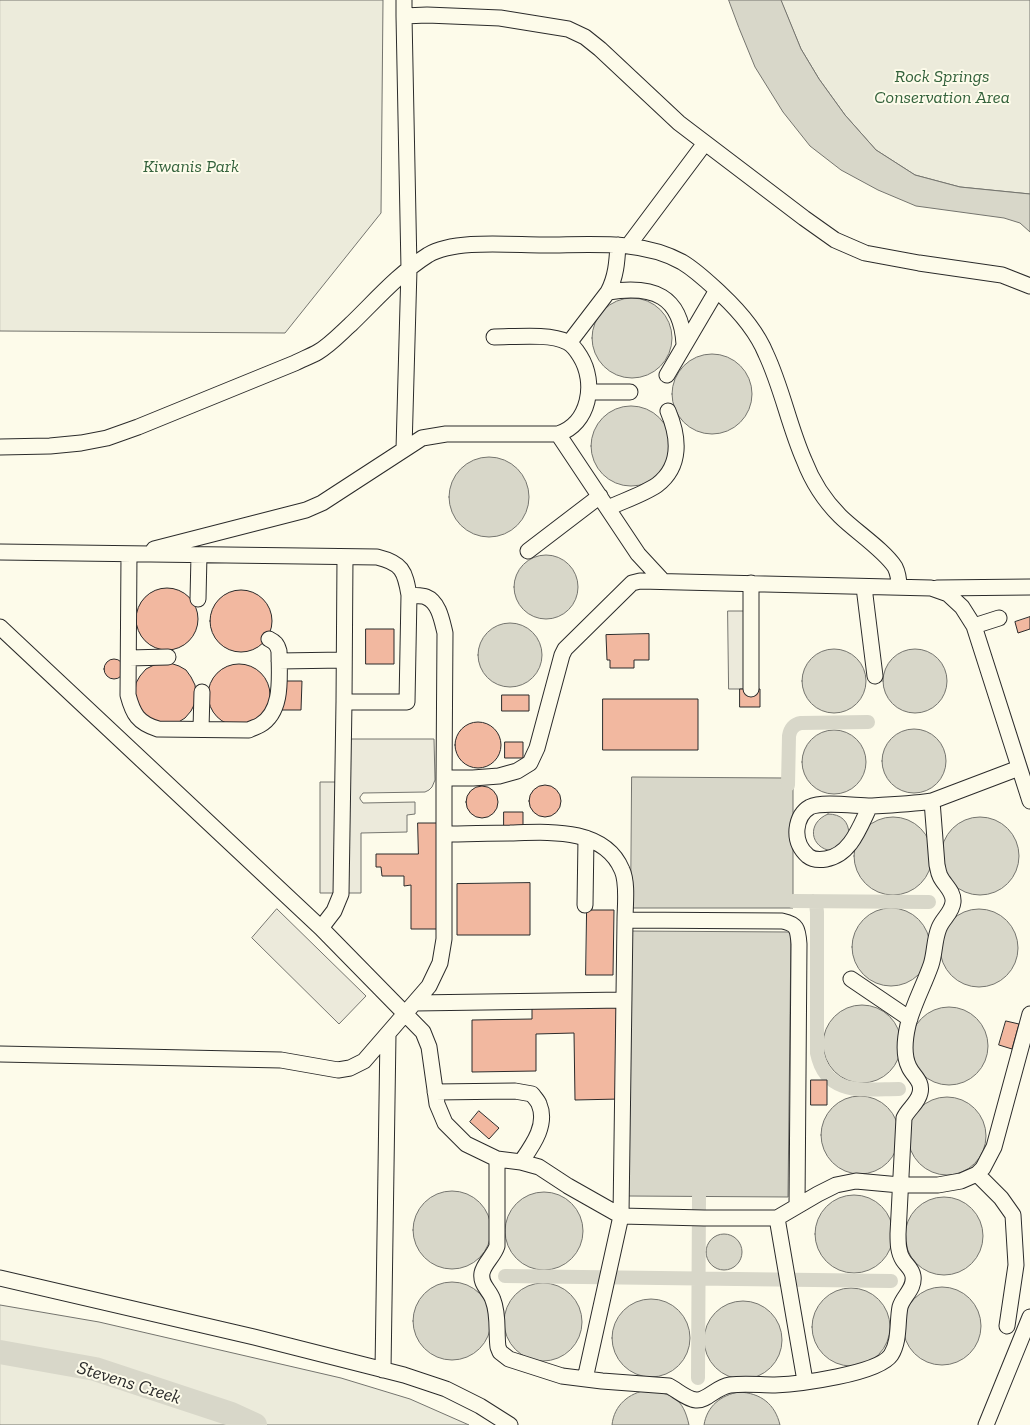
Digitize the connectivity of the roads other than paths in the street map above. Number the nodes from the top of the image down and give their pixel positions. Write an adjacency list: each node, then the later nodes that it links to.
1 (404, 0): 2 (lane)
2 (404, 16): 3 (lane); 5 (lane)
3 (706, 143): 4 (lane); 6 (lane)
4 (623, 246): 5 (lane); 7 (lane); 8 (lane)
5 (409, 268): 17 (lane); 18 (lane)
6 (1030, 286)
7 (717, 290): 11 (lane); 28 (lane)
8 (608, 292): 10 (lane); 11 (lane)
9 (494, 337): 10 (lane)
10 (569, 343): 13 (lane)
11 (684, 344): 12 (lane)
12 (666, 375)
13 (589, 392): 14 (lane); 16 (lane)
14 (630, 392)
15 (668, 411): 19 (lane)
16 (558, 434): 18 (lane); 19 (lane)
17 (0, 447)
18 (404, 449): 22 (lane)
19 (604, 502): 20 (lane); 25 (lane)
20 (528, 551)
21 (0, 552): 22 (lane)
22 (132, 554): 23 (lane); 38 (lane)
23 (199, 555): 24 (lane); 32 (lane)
24 (345, 557): 31 (lane); 39 (lane)
25 (663, 581): 26 (lane); 47 (lane)
26 (750, 584): 27 (lane); 42 (lane)
27 (864, 587): 28 (lane); 41 (lane)
28 (899, 587): 30 (lane)
29 (1030, 587): 30 (lane)
30 (931, 588): 34 (lane)
31 (409, 595): 44 (lane); 47 (lane)
32 (198, 599)
33 (999, 618): 34 (lane)
34 (974, 626): 46 (lane)
35 (0, 627): 55 (lane)
36 (269, 639): 40 (lane)
37 (168, 657): 38 (lane)
38 (128, 658): 45 (lane)
39 (344, 660): 40 (lane); 44 (lane)
40 (279, 661): 45 (lane)
41 (875, 676)
42 (751, 689)
43 (202, 692): 45 (lane)
44 (344, 702): 55 (lane)
45 (202, 730)
46 (1019, 768): 48 (lane); 49 (lane)
47 (444, 778): 51 (lane)
48 (932, 801): 50 (lane); 60 (lane)
49 (1030, 801)
50 (870, 806): 50 (lane)
51 (444, 834): 52 (lane); 58 (lane)
52 (586, 838): 53 (lane); 54 (lane)
53 (586, 905)
54 (625, 920): 57 (lane); 68 (lane)
55 (320, 928): 58 (lane)
56 (851, 979): 60 (lane)
57 (624, 1000): 58 (lane); 69 (lane)
58 (410, 1008): 61 (lane); 63 (lane)
59 (1030, 1014): 66 (lane)
60 (910, 1019): 67 (lane)
61 (388, 1034): 62 (lane); 74 (lane)
62 (0, 1054)
63 (435, 1092): 64 (lane); 65 (lane)
64 (497, 1159): 65 (lane); 75 (lane)
65 (521, 1162): 69 (lane)
66 (977, 1174): 67 (lane); 73 (lane)
67 (900, 1185): 68 (lane); 76 (lane)
68 (797, 1206): 70 (lane)
69 (621, 1216): 70 (lane); 75 (lane)
70 (777, 1218): 76 (lane)
71 (0, 1278): 74 (lane)
72 (1030, 1317): 78 (lane)
73 (1007, 1326)
74 (383, 1370): 77 (lane)
75 (585, 1380): 76 (lane)
76 (805, 1381)
77 (510, 1425)
78 (986, 1425)

